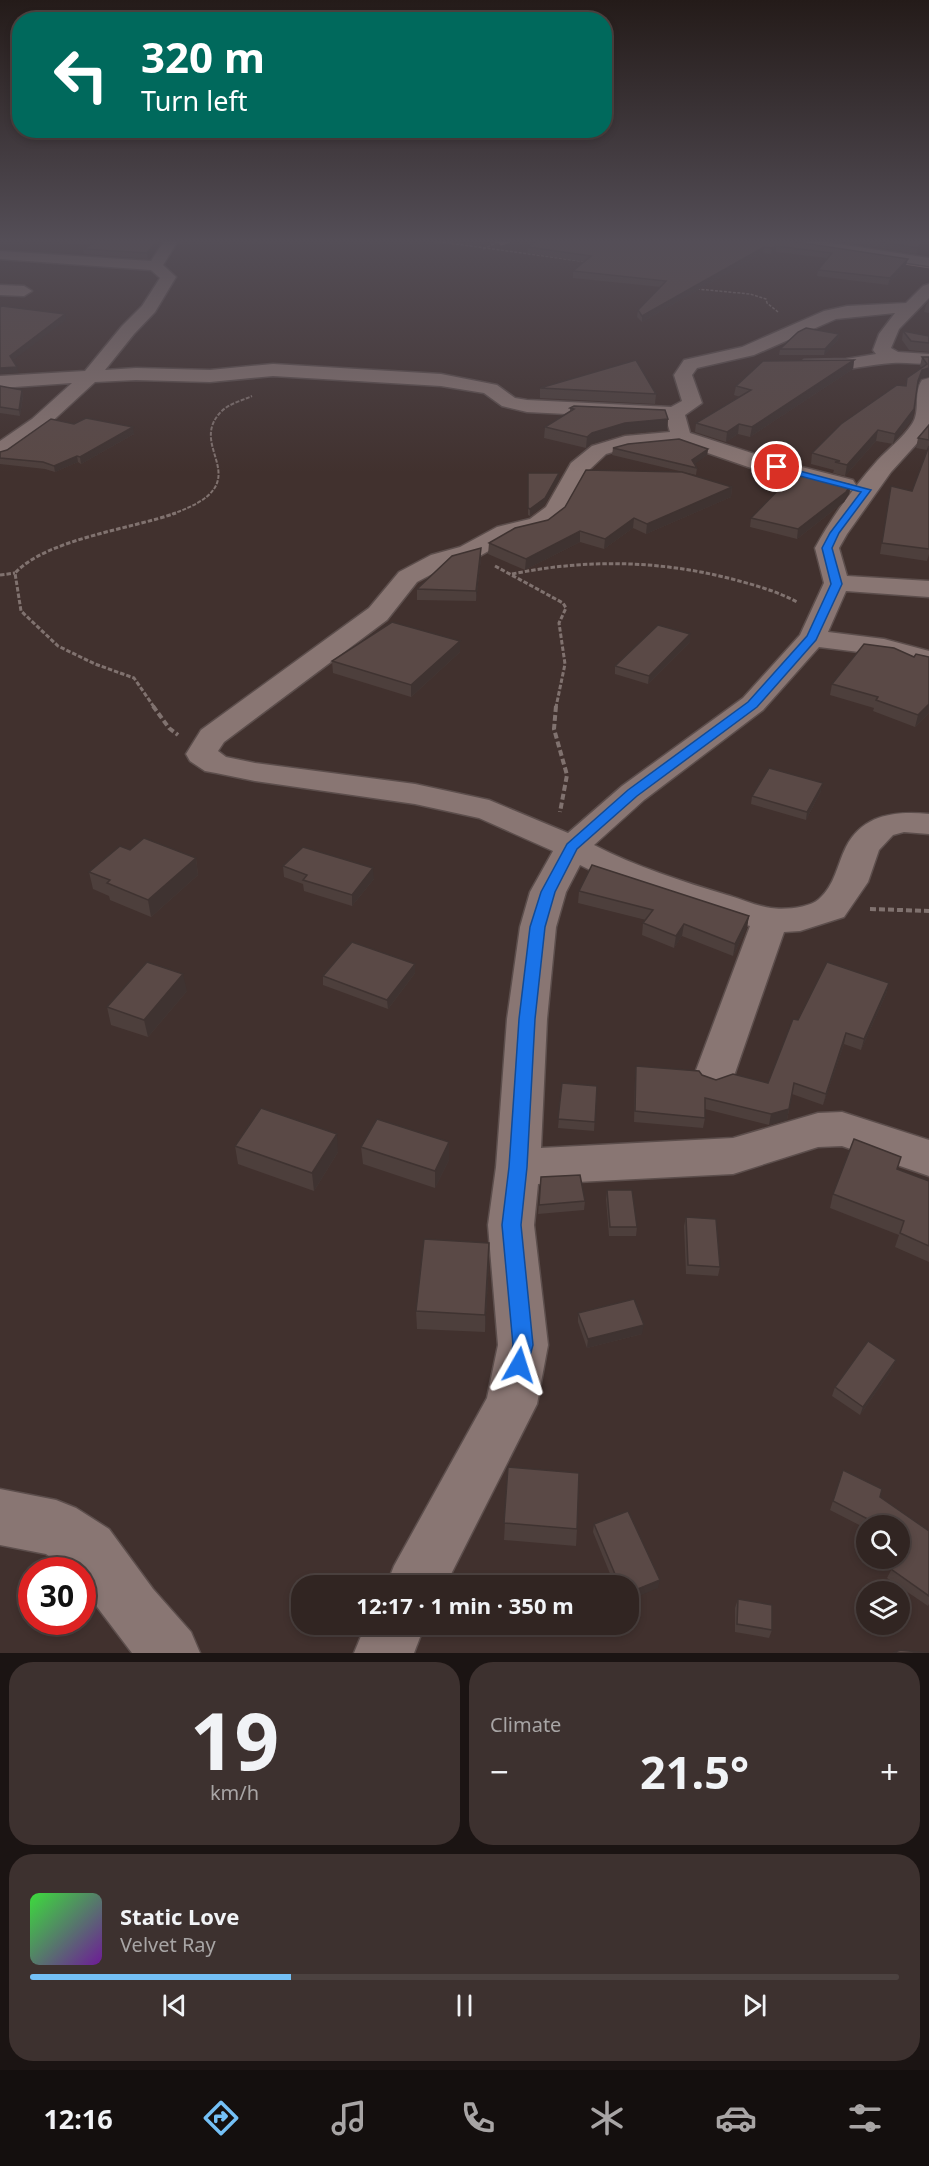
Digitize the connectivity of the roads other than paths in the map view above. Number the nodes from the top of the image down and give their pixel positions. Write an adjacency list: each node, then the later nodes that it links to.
1 (140, 318): 9 (street)
2 (823, 318): 5 (street)
3 (901, 318): 4 (street)
4 (894, 357): 7 (street); 8 (street)
5 (710, 359): 6 (street); 11 (street)
6 (761, 364)
7 (787, 365)
8 (928, 368): 13 (street)
9 (92, 376): 10 (street); 11 (street); 12 (street)
10 (0, 382)
11 (678, 425): 13 (street); 19 (street)
12 (0, 451)
13 (867, 490): 14 (street)
14 (837, 584): 15 (street); 16 (street)
15 (929, 589)
16 (817, 627): 17 (street); 19 (street)
17 (929, 659)
18 (929, 824): 20 (street)
19 (575, 844): 20 (street); 23 (street)
20 (770, 921): 21 (street)
21 (715, 1073)
22 (929, 1158): 23 (street)
23 (518, 1167): 25 (street)
24 (0, 1517): 27 (street)
25 (420, 1575)
26 (391, 1635): 28 (street)
27 (170, 1653)
28 (384, 1653)

